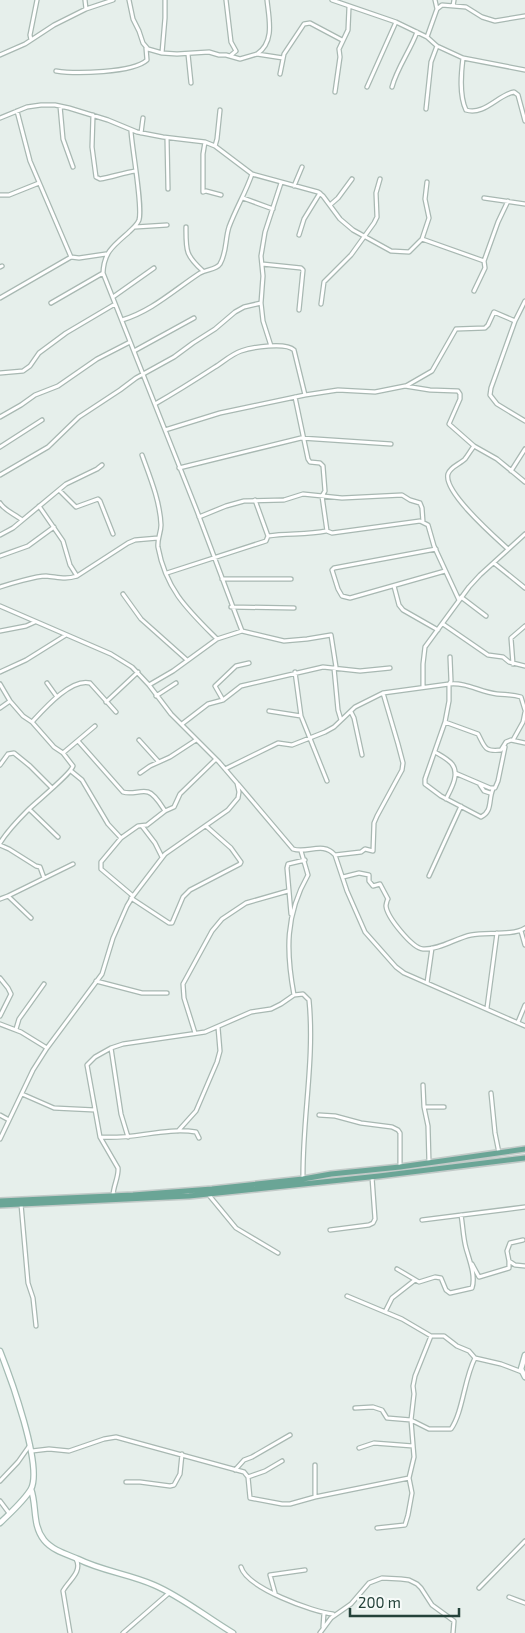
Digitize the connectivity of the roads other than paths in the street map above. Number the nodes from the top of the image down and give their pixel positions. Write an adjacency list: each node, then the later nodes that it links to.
1 (38, 0): 19 (street)
2 (85, 0): 14 (street)
3 (113, 0): 14 (street)
4 (129, 0): 22 (street)
5 (165, 0): 23 (street)
6 (226, 0): 27 (street)
7 (267, 0): 25 (street)
8 (332, 0): 12 (street)
9 (454, 0): 11 (street)
10 (435, 2): 13 (street)
11 (453, 6): 13 (street); 15 (street)
12 (349, 7): 16 (street); 20 (street)
13 (438, 8): 18 (street)
14 (86, 9): 19 (street)
15 (525, 16)
16 (396, 22): 17 (street); 34 (street)
17 (417, 32): 18 (street); 35 (street)
18 (427, 37): 21 (street)
19 (31, 40): 26 (street)
20 (342, 40): 28 (street); 36 (street)
21 (437, 46): 29 (street); 38 (street)
22 (146, 47): 23 (street); 31 (street)
23 (162, 53): 24 (street)
24 (188, 54): 27 (street); 33 (street)
25 (257, 54): 27 (street); 28 (street)
26 (0, 55)
27 (230, 56)
28 (282, 58): 32 (street)
29 (463, 58): 30 (street); 44 (street)
30 (525, 70)
31 (56, 71)
32 (280, 74)
33 (191, 83)
34 (368, 87)
35 (392, 87)
36 (335, 92)
37 (60, 106): 40 (street); 41 (street); 50 (street)
38 (426, 109)
39 (220, 110): 49 (street)
40 (17, 111): 42 (street); 57 (street)
41 (93, 115): 45 (street); 52 (street)
42 (0, 118)
43 (143, 118): 46 (street)
44 (525, 120)
45 (131, 131): 46 (street); 52 (street)
46 (141, 133): 47 (street)
47 (167, 138): 48 (street); 60 (street)
48 (205, 142): 49 (street); 63 (street)
49 (215, 146): 53 (street)
50 (73, 167)
51 (302, 167): 59 (street)
52 (135, 171): 72 (street)
53 (252, 174): 58 (street); 65 (street)
54 (352, 179): 69 (street)
55 (380, 179): 75 (street)
56 (427, 182): 76 (street)
57 (39, 183): 61 (street); 78 (street)
58 (281, 183): 59 (street); 70 (street)
59 (294, 186): 62 (street)
60 (168, 188)
61 (0, 194)
62 (320, 194): 69 (street); 74 (street)
63 (221, 195)
64 (525, 196): 68 (street)
65 (243, 198): 70 (street); 82 (street)
66 (484, 198): 67 (street)
67 (508, 201): 68 (street); 79 (street)
68 (524, 203)
69 (330, 204): 75 (street)
70 (272, 209): 80 (street)
71 (167, 225): 72 (street)
72 (135, 227): 77 (street)
73 (186, 227): 82 (street)
74 (299, 235)
75 (366, 236): 76 (street); 91 (street)
76 (422, 239): 79 (street)
77 (107, 254): 78 (street); 83 (street)
78 (71, 257): 86 (street)
79 (484, 261): 84 (street)
80 (262, 264): 89 (street); 92 (street)
81 (154, 268): 85 (street)
82 (203, 271): 94 (street)
83 (103, 273): 85 (street); 88 (street)
84 (474, 291)
85 (113, 297): 90 (street)
86 (0, 298)
87 (525, 301): 95 (street)
88 (51, 303)
89 (261, 303): 97 (street); 100 (street)
90 (115, 304): 94 (street); 99 (street)
91 (321, 304)
92 (299, 310)
93 (194, 318): 98 (street)
94 (122, 320): 96 (street)
95 (515, 321): 101 (street); 107 (street)
96 (130, 342): 98 (street); 105 (street)
97 (271, 346): 102 (street); 104 (street)
98 (134, 351): 100 (street)
99 (0, 373)
100 (142, 374): 104 (street); 118 (street)
101 (405, 386): 102 (street); 111 (street)
102 (305, 395): 103 (street)
103 (294, 397): 108 (street); 109 (street)
104 (155, 404): 108 (street)
105 (0, 417)
106 (42, 420): 112 (street)
107 (525, 421)
108 (165, 430): 116 (street)
109 (302, 438): 110 (street); 116 (street); 121 (street)
110 (391, 444)
111 (474, 446): 117 (street); 136 (street)
112 (0, 447)
113 (525, 449): 117 (street)
114 (142, 455): 134 (street)
115 (102, 465): 120 (street)
116 (179, 468): 125 (street)
117 (511, 471): 119 (street)
118 (0, 475)
119 (525, 482)
120 (59, 490): 124 (street); 130 (street)
121 (322, 496): 122 (street); 127 (street); 129 (street)
122 (255, 500): 125 (street); 133 (street)
123 (0, 503): 126 (street)
124 (39, 506): 126 (street); 128 (street)
125 (199, 517): 138 (street)
126 (22, 520): 132 (street)
127 (423, 522): 129 (street); 135 (street)
128 (54, 527): 137 (street); 142 (street)
129 (326, 531): 133 (street)
130 (113, 534)
131 (525, 534): 136 (street)
132 (0, 535)
133 (268, 536): 138 (street)
134 (158, 538): 141 (street); 142 (street)
135 (436, 549): 140 (street); 145 (street)
136 (508, 549): 139 (street)
137 (0, 556)
138 (214, 559): 141 (street); 143 (street)
139 (494, 564): 147 (street); 149 (street)
140 (445, 571): 145 (street); 149 (street)
141 (166, 573): 161 (street)
142 (77, 576): 146 (street)
143 (222, 579): 144 (street); 151 (street)
144 (291, 579)
145 (394, 586): 157 (street)
146 (0, 588)
147 (525, 588)
148 (123, 594): 163 (street)
149 (460, 598): 153 (street); 155 (street)
150 (0, 606): 154 (street)
151 (232, 607): 152 (street); 159 (street)
152 (294, 608)
153 (486, 616)
154 (35, 622): 158 (street); 160 (street)
155 (443, 624): 157 (street); 165 (street)
156 (525, 626): 165 (street)
157 (438, 630): 177 (street)
158 (0, 632)
159 (242, 632): 161 (street); 167 (street)
160 (66, 635): 169 (street); 170 (street)
161 (217, 639): 163 (street)
162 (450, 658): 175 (street)
163 (187, 660): 176 (street)
164 (249, 663): 181 (street)
165 (514, 664): 166 (street)
166 (525, 666)
167 (335, 668): 168 (street); 171 (street); 190 (street)
168 (390, 668)
169 (0, 672)
170 (138, 672): 176 (street); 183 (street)
171 (295, 672): 181 (street); 189 (street)
172 (47, 683): 180 (street)
173 (176, 683): 179 (street)
174 (0, 684): 182 (street)
175 (449, 684): 177 (street); 186 (street); 192 (street)
176 (149, 685): 179 (street)
177 (423, 686): 178 (street)
178 (383, 693): 188 (street); 228 (street)
179 (156, 696): 193 (street)
180 (57, 697): 183 (street); 191 (street)
181 (223, 700): 193 (street)
182 (10, 701): 184 (street); 191 (street)
183 (106, 702): 187 (street)
184 (0, 708)
185 (269, 711): 189 (street)
186 (525, 711): 198 (street)
187 (116, 712)
188 (351, 712): 190 (street); 204 (street)
189 (301, 716): 195 (street)
190 (341, 720): 195 (street)
191 (32, 722): 203 (street)
192 (445, 722): 201 (street); 202 (street)
193 (182, 724): 197 (street)
194 (95, 726): 199 (street)
195 (310, 738): 208 (street); 212 (street)
196 (140, 740): 206 (street)
197 (196, 740): 205 (street); 206 (street)
198 (513, 740): 200 (street); 201 (street)
199 (78, 741): 203 (street); 221 (street)
200 (525, 743)
201 (505, 746): 216 (street)
202 (434, 752): 211 (street); 218 (street)
203 (63, 753): 209 (street)
204 (362, 755)
205 (216, 759): 208 (street); 221 (street)
206 (158, 761): 210 (street)
207 (0, 765): 215 (street)
208 (226, 769): 213 (street)
209 (71, 771): 215 (street); 225 (street)
210 (140, 773)
211 (455, 774): 214 (street); 218 (street)
212 (327, 781)
213 (237, 783): 223 (street); 227 (street)
214 (480, 784): 216 (street); 217 (street)
215 (51, 787): 220 (street)
216 (493, 789): 217 (street)
217 (490, 794): 219 (street)
218 (446, 798): 219 (street)
219 (461, 806): 232 (street)
220 (29, 809): 224 (street); 226 (street)
221 (165, 811): 222 (street)
222 (142, 826): 225 (street); 229 (street)
223 (206, 826): 229 (street); 237 (street)
224 (58, 837)
225 (121, 838): 237 (street)
226 (0, 844): 233 (street)
227 (301, 851): 228 (street); 230 (street)
228 (335, 855): 234 (street)
229 (162, 857): 237 (street)
230 (305, 860): 235 (street); 240 (street)
231 (73, 864): 233 (street)
232 (429, 876)
233 (44, 878): 236 (street)
234 (342, 878): 245 (street); 248 (street)
235 (288, 891): 240 (street); 260 (street)
236 (8, 896): 238 (street); 239 (street)
237 (132, 897): 247 (street)
238 (0, 900)
239 (31, 918)
240 (291, 918): 251 (street)
241 (525, 928): 242 (street)
242 (521, 930): 243 (street); 244 (street)
243 (497, 933): 245 (street); 253 (street)
244 (525, 945)
245 (432, 948): 248 (street)
246 (0, 978): 254 (street)
247 (96, 981): 250 (street); 261 (street)
248 (427, 983): 253 (street)
249 (44, 984): 259 (street)
250 (167, 993)
251 (294, 995): 258 (street); 283 (street)
252 (525, 1005): 255 (street)
253 (487, 1008): 255 (street)
254 (0, 1016)
255 (518, 1022): 257 (street)
256 (0, 1024): 259 (street)
257 (525, 1026)
258 (218, 1027): 260 (street); 272 (street)
259 (16, 1029): 261 (street)
260 (195, 1033): 262 (street)
261 (47, 1048): 265 (street)
262 (111, 1048): 268 (street); 274 (street)
263 (423, 1085): 266 (street)
264 (491, 1093): 278 (street)
265 (22, 1094): 268 (street); 271 (street)
266 (424, 1107): 267 (street); 280 (street)
267 (444, 1107)
268 (94, 1110): 273 (street)
269 (0, 1115): 271 (street)
270 (319, 1115): 281 (street)
271 (9, 1120): 275 (street)
272 (178, 1131): 274 (street); 276 (street)
273 (100, 1137): 274 (street); 285 (street)
274 (128, 1137)
275 (0, 1138)
276 (199, 1138)
277 (525, 1150): 278 (main road)
278 (499, 1153): 280 (main road)
279 (525, 1158): 282 (main road)
280 (429, 1163): 281 (main road)
281 (400, 1167): 283 (main road)
282 (372, 1177): 283 (main road); 293 (street)
283 (303, 1181): 284 (main road); 285 (main road)
284 (208, 1194): 287 (main road); 295 (street)
285 (113, 1196): 287 (main road)
286 (0, 1200): 287 (main road)
287 (71, 1200): 288 (main road)
288 (21, 1204): 289 (main road); 303 (street)
289 (0, 1205)
290 (525, 1207): 291 (street)
291 (461, 1215): 292 (street); 297 (street)
292 (422, 1220)
293 (330, 1230)
294 (523, 1240): 296 (street)
295 (278, 1253)
296 (509, 1261): 297 (street); 298 (street)
297 (470, 1262): 300 (street)
298 (525, 1266)
299 (397, 1269): 300 (street)
300 (415, 1280): 302 (street)
301 (347, 1296): 302 (street)
302 (385, 1312): 304 (street)
303 (36, 1326)
304 (431, 1336): 307 (street); 311 (street)
305 (0, 1351): 313 (street)
306 (525, 1355): 308 (street)
307 (475, 1358): 308 (street); 311 (street)
308 (522, 1372): 309 (street)
309 (525, 1376)
310 (355, 1408): 311 (street)
311 (411, 1420): 314 (street)
312 (290, 1435): 320 (street)
313 (30, 1445): 316 (street); 323 (street)
314 (413, 1446): 315 (street); 322 (street)
315 (359, 1448)
316 (32, 1452): 317 (street); 325 (street)
317 (182, 1454): 320 (street); 324 (street)
318 (282, 1461): 321 (street)
319 (315, 1465): 328 (street)
320 (236, 1470): 321 (street)
321 (248, 1476): 328 (street)
322 (409, 1478): 328 (street); 332 (street)
323 (0, 1481)
324 (126, 1482)
325 (31, 1489): 326 (street); 327 (street)
326 (25, 1496): 327 (street); 330 (street)
327 (34, 1497): 334 (street)
328 (316, 1497)
329 (0, 1501): 330 (street)
330 (9, 1513): 331 (street)
331 (0, 1523)
332 (377, 1528)
333 (525, 1541): 337 (street)
334 (75, 1558): 338 (street); 345 (street)
335 (241, 1567): 339 (street)
336 (305, 1570): 339 (street)
337 (479, 1588)
338 (169, 1593): 346 (street); 347 (street)
339 (275, 1594): 342 (street)
340 (509, 1597): 341 (street)
341 (525, 1603)
342 (324, 1613): 343 (street); 344 (street)
343 (334, 1614): 344 (street); 349 (street)
344 (323, 1628): 348 (street)
345 (70, 1633)
346 (123, 1633)
347 (232, 1633)
348 (320, 1633)
349 (453, 1633)

